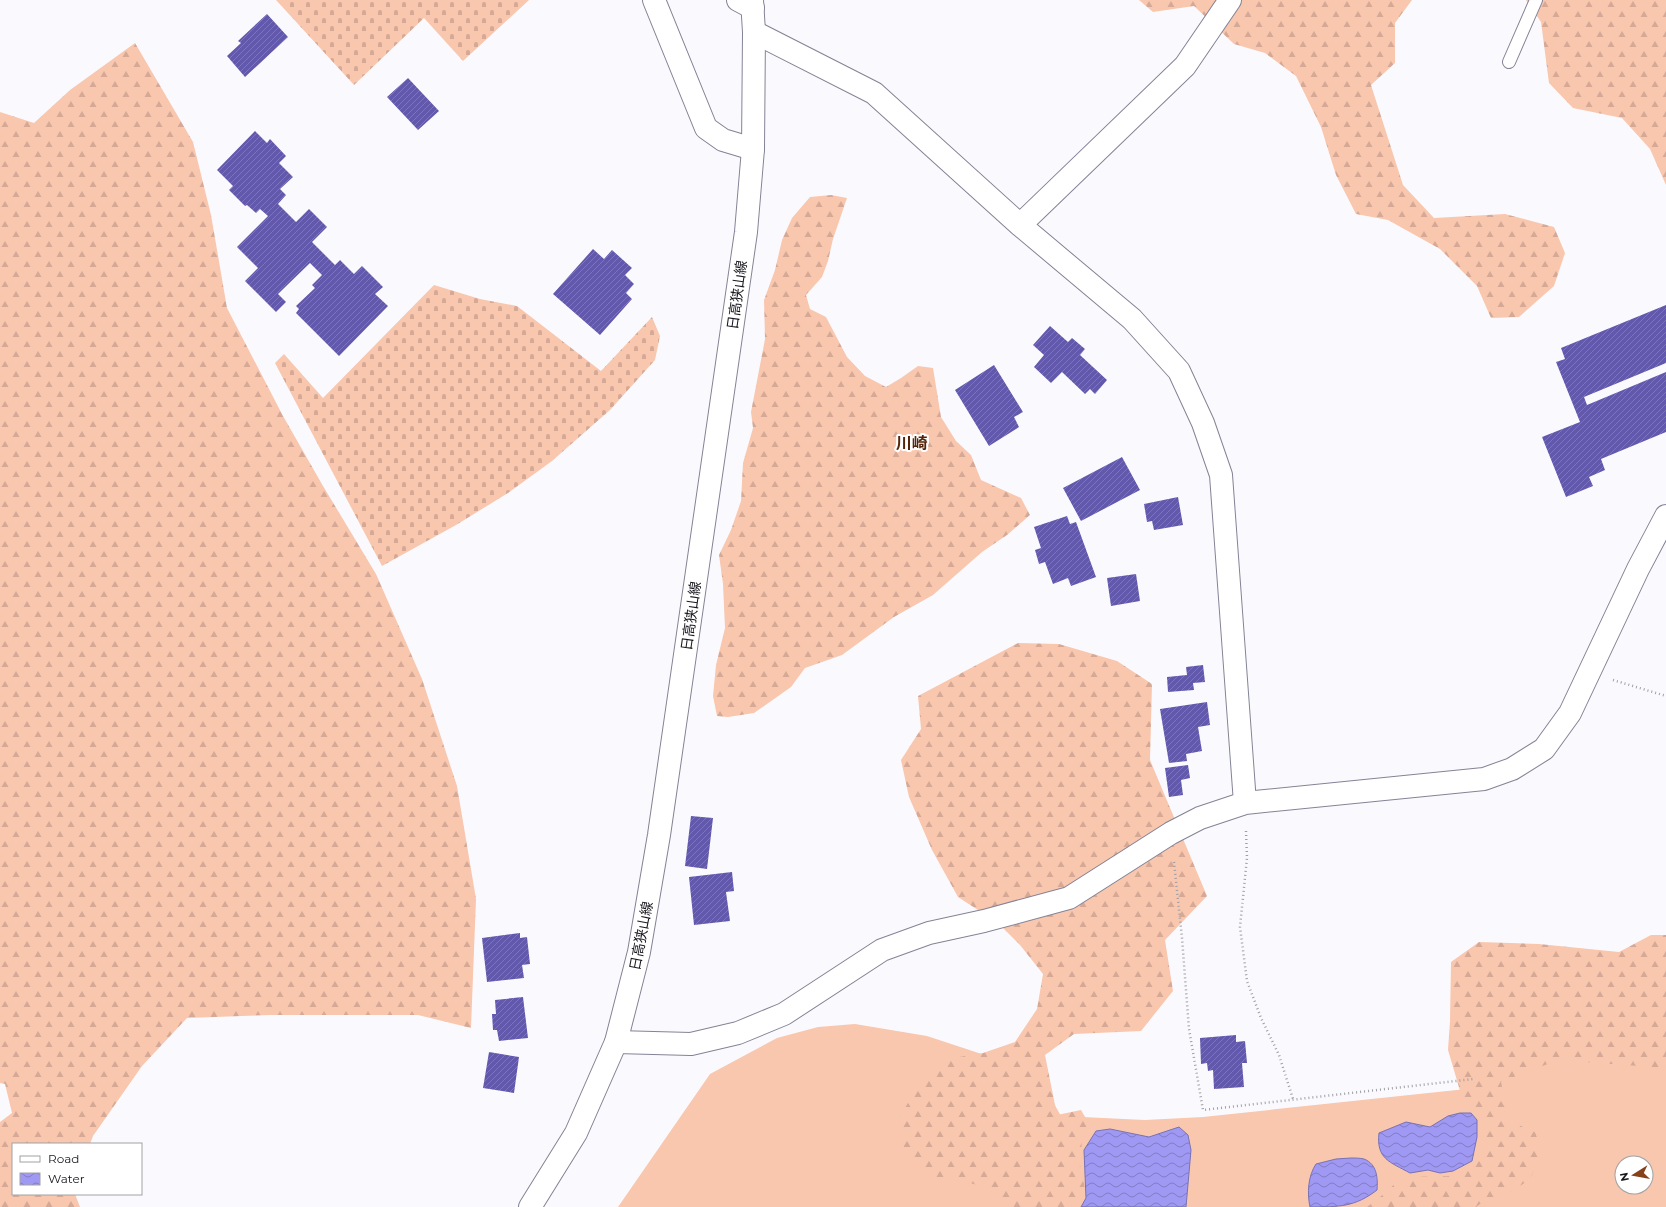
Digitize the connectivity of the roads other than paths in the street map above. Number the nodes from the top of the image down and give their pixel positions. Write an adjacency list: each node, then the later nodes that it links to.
1 (654, 0): 7 (street)
2 (1230, 0): 8 (street)
3 (1536, 0): 6 (lane)
4 (748, 3): 5 (street, 日高狭山線)
5 (754, 32): 7 (street, 日高狭山線); 8 (street)
6 (1509, 62)
7 (753, 149): 11 (street, 日高狭山線)
8 (1020, 225): 10 (street)
9 (1666, 516): 10 (street)
10 (1245, 803): 11 (street)
11 (616, 1042): 12 (street, 日高狭山線)
12 (530, 1207)

